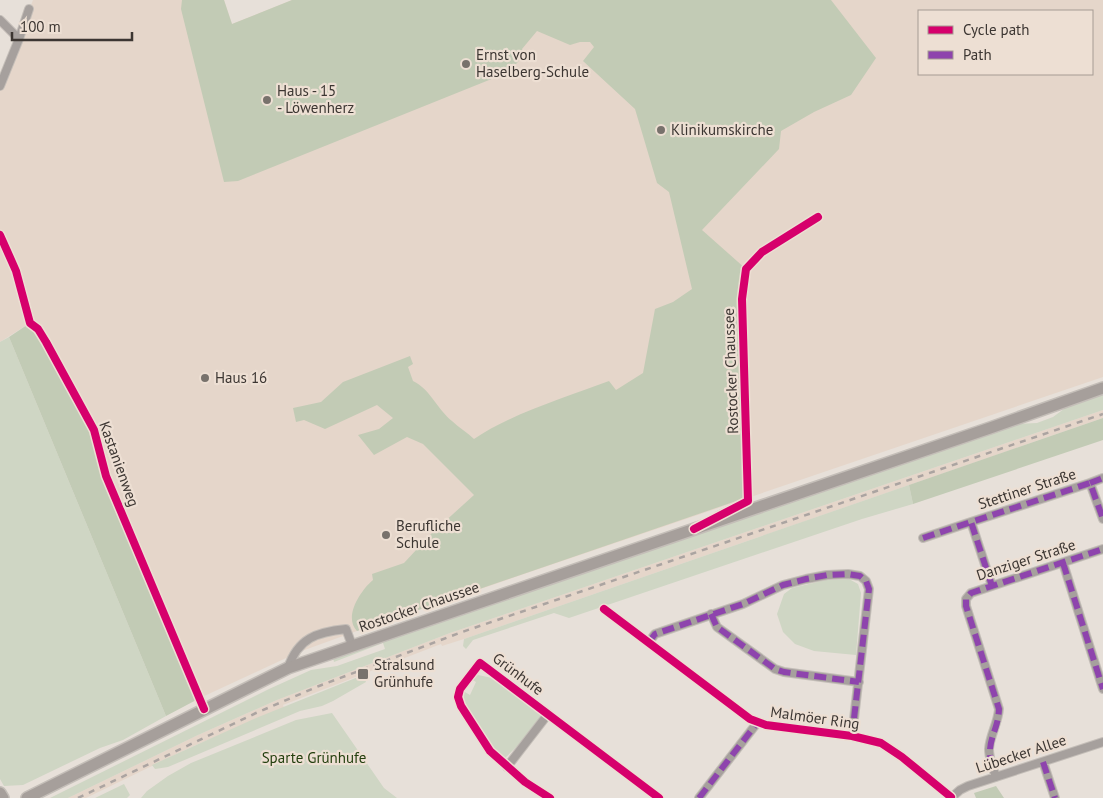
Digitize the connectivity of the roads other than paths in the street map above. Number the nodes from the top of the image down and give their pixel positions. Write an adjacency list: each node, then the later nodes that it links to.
1 (29, 9): 3 (street)
2 (0, 20): 3 (street)
3 (19, 39): 4 (street)
4 (0, 86)
5 (818, 217): 12 (street, Rostocker Chaussee)
6 (0, 235): 24 (street, Kastanienweg)
7 (1103, 388): 12 (main road, Rostocker Chaussee)
8 (1103, 478): 9 (street)
9 (1090, 483): 10 (street, Stettiner Straße); 11 (street, Stettiner Straße)
10 (1103, 519)
11 (971, 522): 13 (street); 16 (street, Stettiner Straße)
12 (694, 529): 20 (main road, Rostocker Chaussee)
13 (923, 538)
14 (1103, 549): 15 (street, Danziger Straße)
15 (1063, 563): 16 (street, Danziger Straße); 23 (street)
16 (992, 586): 31 (street, Danziger Straße)
17 (604, 609): 19 (street, Malmöer Ring)
18 (711, 614): 19 (street, Malmöer Ring); 22 (street); 22 (street, Malmöer Ring)
19 (649, 642): 26 (street, Malmöer Ring)
20 (352, 645): 21 (main road, Rostocker Chaussee); 21 (street, Rostocker Chaussee)
21 (288, 668): 24 (main road, Rostocker Chaussee)
22 (859, 682): 27 (street, Malmöer Ring)
23 (1103, 689)
24 (204, 709): 34 (main road, Rostocker Chaussee)
25 (548, 714): 30 (street, Grünhufe); 30 (street, Grünhufe); 36 (street, Grünhufe)
26 (757, 722): 27 (street, Malmöer Ring); 37 (street, Malmöer Ring)
27 (852, 736): 38 (street, Malmöer Ring)
28 (1103, 742): 29 (street, Lübecker Allee)
29 (1043, 762): 31 (street, Lübecker Allee); 39 (street)
30 (507, 767): 35 (street, Grünhufe)
31 (996, 777): 38 (street, Lübecker Allee)
32 (0, 793): 33 (main road)
33 (3, 798)
34 (27, 798)
35 (550, 798)
36 (659, 798)
37 (699, 798)
38 (951, 798)
39 (1055, 798)

